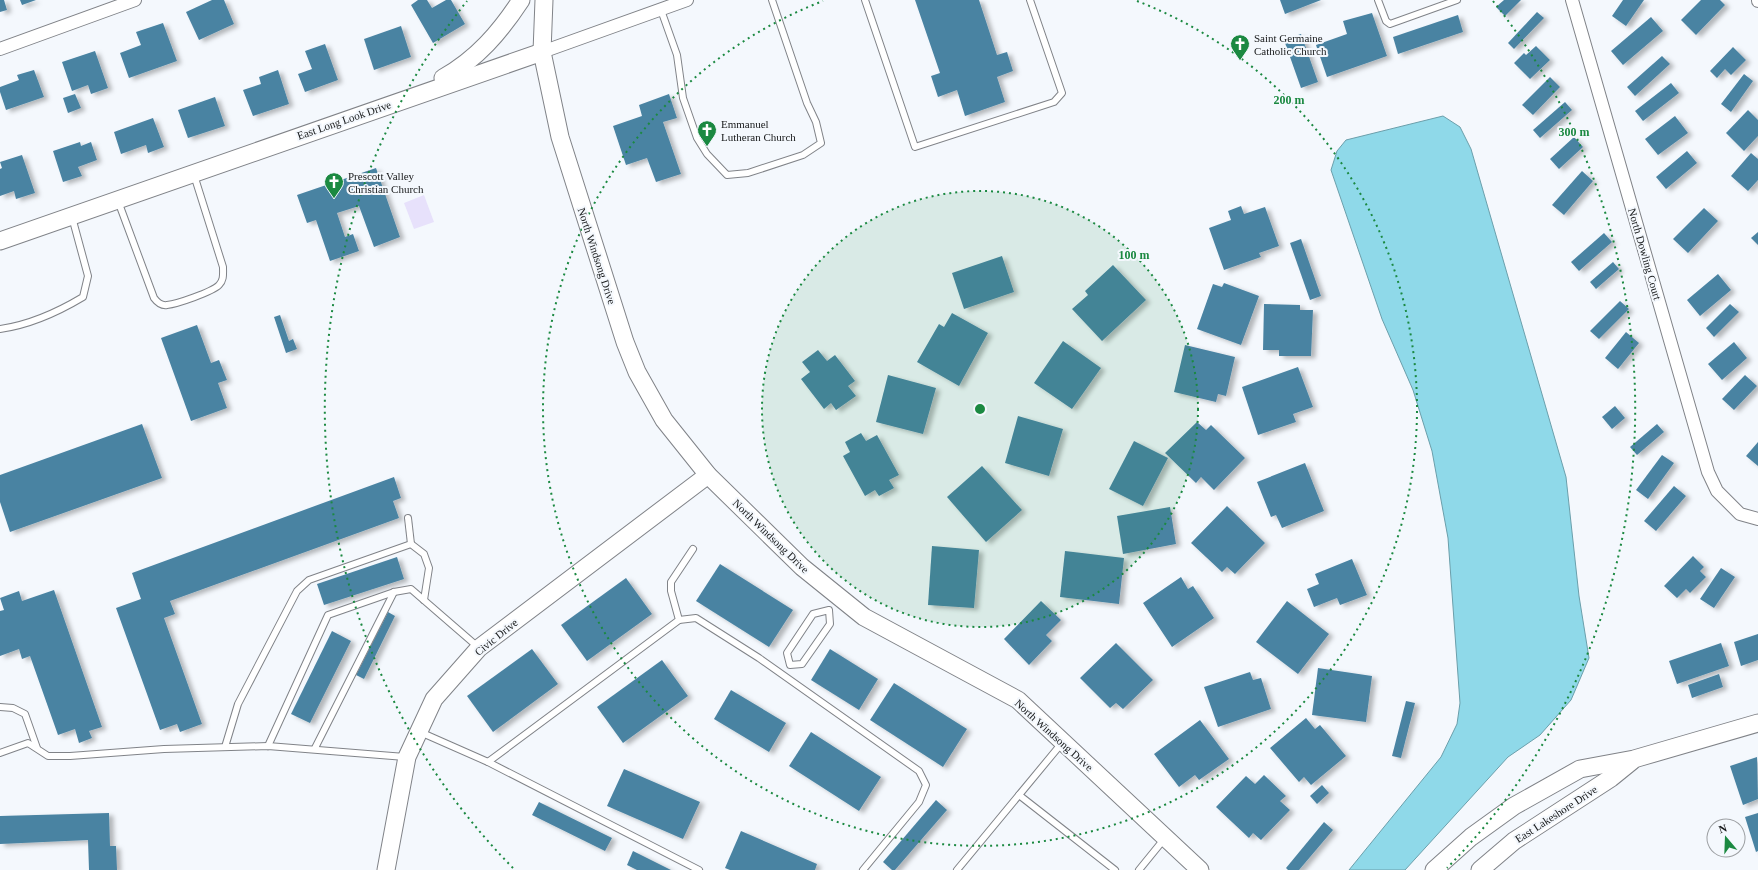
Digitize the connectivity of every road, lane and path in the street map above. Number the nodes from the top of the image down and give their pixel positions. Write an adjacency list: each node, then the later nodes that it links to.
1 (135, 0): 12 (street)
2 (521, 0): 14 (street)
3 (544, 0): 13 (street, North Windsong Drive)
4 (687, 0): 11 (street, East Long Look Drive)
5 (772, 0): 11 (lane)
6 (865, 0): 7 (lane)
7 (1030, 0)
8 (1378, 0): 9 (lane)
9 (1457, 0)
10 (1574, 2): 22 (street, North Dowling Court)
11 (661, 10): 13 (street, East Long Look Drive)
12 (0, 49)
13 (542, 52): 14 (street, East Long Look Drive); 20 (street, North Windsong Drive)
14 (410, 97): 15 (street, East Long Look Drive)
15 (193, 173): 16 (street, East Long Look Drive); 16 (lane)
16 (117, 200): 17 (street, East Long Look Drive)
17 (72, 216): 18 (street, East Long Look Drive); 19 (lane)
18 (0, 240)
19 (0, 329)
20 (708, 475): 27 (street, North Windsong Drive); 29 (street, Civic Drive)
21 (408, 518): 23 (lane)
22 (1758, 519)
23 (411, 544): 26 (lane); 37 (lane)
24 (693, 549): 28 (lane)
25 (394, 592): 26 (lane); 36 (lane); 38 (lane)
26 (424, 600): 29 (lane)
27 (835, 604): 30 (lane); 30 (lane); 35 (street, North Windsong Drive)
28 (679, 620): 31 (lane); 43 (lane)
29 (479, 648): 34 (street, Civic Drive)
30 (790, 665): 31 (lane)
31 (783, 675): 48 (lane)
32 (0, 707): 39 (lane)
33 (1758, 724): 42 (street, East Lakeshore Drive)
34 (419, 731): 41 (street, Civic Drive); 43 (lane)
35 (1063, 742): 44 (lane); 45 (street, North Windsong Drive)
36 (268, 746): 37 (lane); 38 (lane)
37 (225, 747): 39 (lane)
38 (315, 748): 41 (lane)
39 (37, 749): 40 (lane)
40 (0, 752)
41 (407, 757): 46 (street, Civic Drive)
42 (1634, 759): 53 (street, East Lakeshore Drive); 54 (street, East Lakeshore Drive)
43 (488, 762): 47 (lane)
44 (1019, 795): 49 (lane); 50 (lane)
45 (1165, 838): 51 (lane); 52 (street, North Windsong Drive)
46 (386, 870)
47 (699, 870)
48 (863, 870)
49 (957, 870)
50 (1115, 870)
51 (1139, 870)
52 (1200, 870)
53 (1434, 870)
54 (1480, 870)

